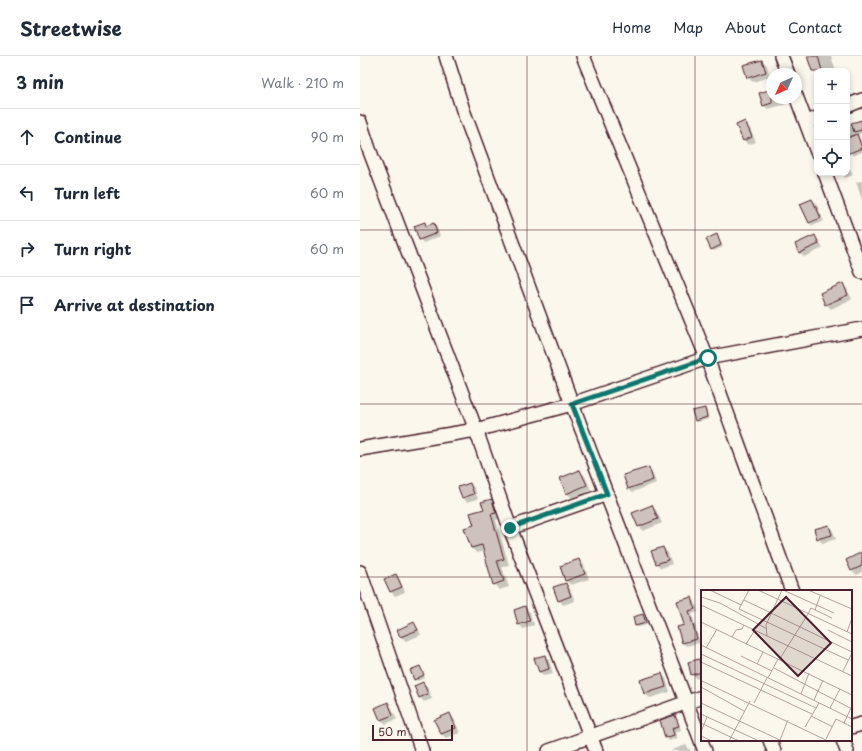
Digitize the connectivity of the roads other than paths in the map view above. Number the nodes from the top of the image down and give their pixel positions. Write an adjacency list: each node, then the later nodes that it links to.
1 (446, 56): 15 (street)
2 (582, 56): 14 (street)
3 (781, 56): 4 (street)
4 (786, 68)
5 (862, 100): 7 (street)
6 (801, 104): 8 (street)
7 (850, 105)
8 (811, 120): 10 (street)
9 (360, 122): 16 (street)
10 (815, 140)
11 (826, 176): 12 (street)
12 (862, 272)
13 (862, 329): 14 (street)
14 (708, 358): 15 (street); 21 (street)
15 (572, 404): 16 (street); 18 (street)
16 (476, 430): 17 (street); 19 (street)
17 (360, 449)
18 (607, 494): 19 (street); 23 (street)
19 (510, 528): 26 (street)
20 (360, 572): 29 (street)
21 (792, 590)
22 (701, 697): 23 (street)
23 (686, 704): 26 (street); 32 (street)
24 (862, 724): 25 (street)
25 (852, 727)
26 (591, 736): 30 (street); 31 (street)
27 (770, 741): 33 (street)
28 (843, 741): 34 (street)
29 (422, 751)
30 (549, 751)
31 (596, 751)
32 (705, 751)
33 (774, 751)
34 (847, 751)

